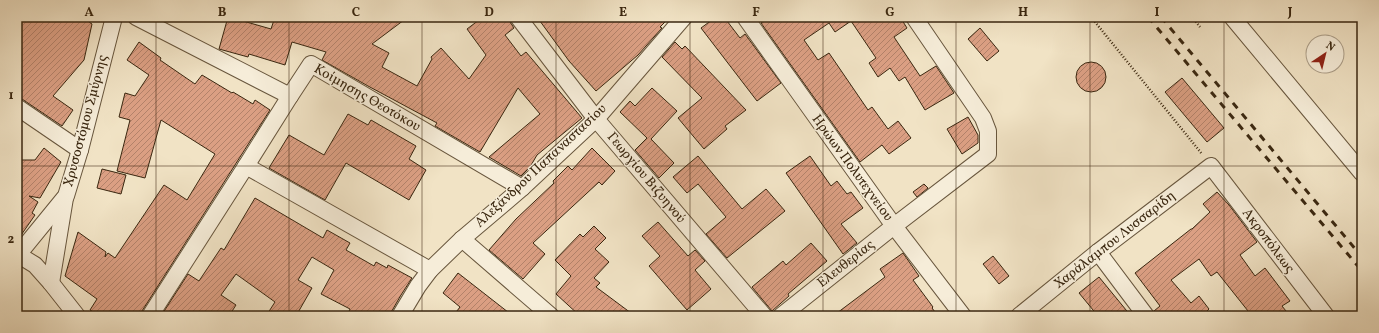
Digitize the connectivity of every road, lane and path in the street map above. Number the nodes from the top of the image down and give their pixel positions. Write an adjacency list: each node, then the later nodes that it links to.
1 (114, 17): 14 (street, Χρυσοστόμου Σμύρνης)
2 (136, 17): 11 (street)
3 (518, 17): 13 (street, Γεωργίου Βιζυηνού)
4 (684, 17): 13 (street, Αλεξάνδρου Παπαναστασίου)
5 (744, 17): 20 (street, Ηρώων Πολυτεχνείου)
6 (914, 17): 20 (street, Ελευθερίας)
7 (1091, 17): 16 (path)
8 (1192, 17): 10 (path)
9 (1232, 17): 17 (street)
10 (1200, 27)
11 (290, 96): 15 (street); 18 (street, Κοίμησης Θεοτόκου)
12 (17, 107): 14 (street)
13 (596, 119): 18 (street, Αλεξάνδρου Παπαναστασίου); 30 (street, Γεωργίου Βιζυηνού)
14 (80, 150): 19 (street, Χρυσοστόμου Σμύρνης)
15 (246, 166): 24 (street); 27 (street)
16 (1211, 166): 22 (street, Χαράλαμπου Λυσσαρίδη); 35 (street, Ακροπόλεως)
17 (1362, 174)
18 (522, 188): 21 (street, Αλεξάνδρου Παπαναστασίου)
19 (66, 196): 23 (street, Χρυσοστόμου Σμύρνης); 25 (street)
20 (894, 226): 31 (street, Ελευθερίας); 32 (street, Ηρώων Πολυτεχνείου)
21 (462, 239): 24 (street, Αλεξάνδρου Παπαναστασίου); 29 (street)
22 (1098, 252): 33 (street, Χαράλαμπου Λυσσαρίδη); 34 (street)
23 (18, 255): 25 (street)
24 (430, 270): 28 (street, Αλεξάνδρου Παπαναστασίου)
25 (51, 283): 26 (street)
26 (77, 316)
27 (150, 316)
28 (400, 316)
29 (551, 316)
30 (764, 316)
31 (781, 316)
32 (963, 316)
33 (1019, 316)
34 (1146, 316)
35 (1326, 316)

